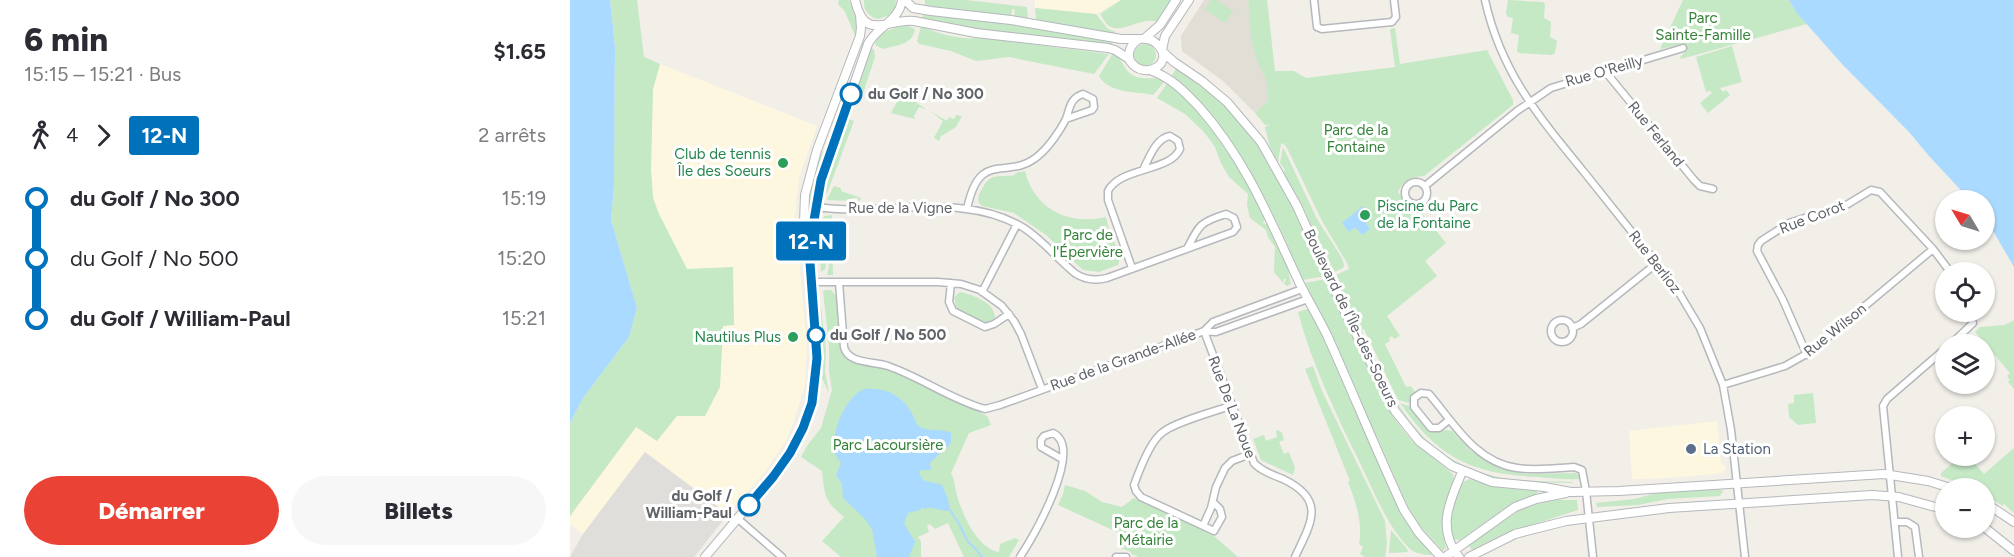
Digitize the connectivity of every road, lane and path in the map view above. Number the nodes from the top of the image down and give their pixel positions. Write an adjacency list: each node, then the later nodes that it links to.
1 (855, 0): 8 (street)
2 (904, 0): 9 (street); 10 (street)
3 (1176, 0): 10 (street)
4 (1189, 0): 12 (street)
5 (1314, 0): 6 (street)
6 (1394, 0)
7 (1485, 0): 16 (street, Rue Berlioz)
8 (860, 15): 9 (street); 24 (street)
9 (885, 26): 13 (street); 21 (street)
10 (1143, 39): 12 (street); 13 (street)
11 (1683, 48): 15 (street, Rue O'Reilly)
12 (1162, 51): 14 (street); 49 (street, Boulevard de l'Île-des-Soeurs)
13 (1129, 59): 14 (street)
14 (1150, 70): 33 (street, Boulevard de l'Île-des-Soeurs)
15 (1606, 70): 16 (street, Rue O'Reilly); 20 (street, Rue Ferland)
16 (1528, 103): 19 (street, Rue O'Reilly); 28 (street, Rue Berlioz)
17 (1066, 119): 17 (street); 22 (street)
18 (1143, 170): 18 (street); 29 (street)
19 (1425, 186)
20 (1713, 189)
21 (816, 207): 22 (street, Rue de la Vigne); 24 (street)
22 (967, 209): 23 (street, Rue de la Vigne)
23 (1017, 224): 29 (street, Rue de la Vigne); 34 (street)
24 (809, 249): 30 (street)
25 (1187, 249): 25 (street, Rue de la Vigne); 29 (street, Rue de la Vigne)
26 (1933, 249): 27 (street, Rue Corot); 41 (street, Rue Wilson); 41 (street, Rue Corot)
27 (1943, 262)
28 (1657, 263): 38 (street); 43 (street, Rue Berlioz)
29 (1132, 268)
30 (811, 282): 31 (street); 60 (street)
31 (839, 282): 32 (street); 44 (street, Rue de la Grande-Allée)
32 (951, 283): 34 (street); 36 (street)
33 (1302, 289): 35 (street, Boulevard de l'Île-des-Soeurs); 39 (street, Rue de la Grande-Allée)
34 (982, 291): 36 (street)
35 (1308, 299): 39 (street, Rue de la Grande-Allée); 74 (street, Boulevard de l'Île-des-Soeurs)
36 (1009, 314): 44 (street)
37 (1973, 322): 40 (street)
38 (1572, 328)
39 (1204, 331): 44 (street, Rue de la Grande-Allée); 45 (street, Rue De La Noue)
40 (1962, 334)
41 (1807, 355): 43 (street, Rue Wilson)
42 (1935, 358): 50 (street)
43 (1723, 385): 51 (street, Rue Berlioz)
44 (1042, 389)
45 (1233, 405): 47 (street, Rue De La Noue); 64 (street)
46 (1449, 420): 46 (street); 53 (street)
47 (1250, 454): 56 (street); 73 (street, Rue De La Noue)
48 (1062, 459): 48 (street); 70 (street)
49 (1462, 472): 54 (street, Boulevard de l'Île-des-Soeurs); 67 (street)
50 (1890, 474): 51 (street, Boulevard de l'Île-des-Soeurs); 52 (street, Boulevard de l'Île-des-Soeurs); 55 (street)
51 (1737, 483): 53 (street, Boulevard de l'Île-des-Soeurs); 57 (street, Rue Berlioz)
52 (1935, 483)
53 (1586, 491): 54 (street, Boulevard de l'Île-des-Soeurs); 61 (street)
54 (1571, 492): 67 (street)
55 (1892, 496): 57 (street); 58 (street); 63 (street)
56 (1213, 502): 64 (street); 64 (street)
57 (1740, 502): 61 (street); 77 (street, Rue Berlioz)
58 (1935, 506)
59 (1995, 509): 62 (street)
60 (737, 518): 68 (street); 69 (street)
61 (1588, 518): 75 (street); 76 (street)
62 (2011, 519)
63 (1895, 522): 78 (street); 79 (street)
64 (1203, 526)
65 (1995, 535): 66 (street)
66 (2014, 551)
67 (1456, 554): 74 (street)
68 (705, 557)
69 (782, 557)
70 (1020, 557)
71 (1116, 557): 72 (street)
72 (1126, 557)
73 (1295, 557)
74 (1443, 557)
75 (1469, 557)
76 (1593, 557)
77 (1745, 557)
78 (1898, 557)
79 (1919, 557)

